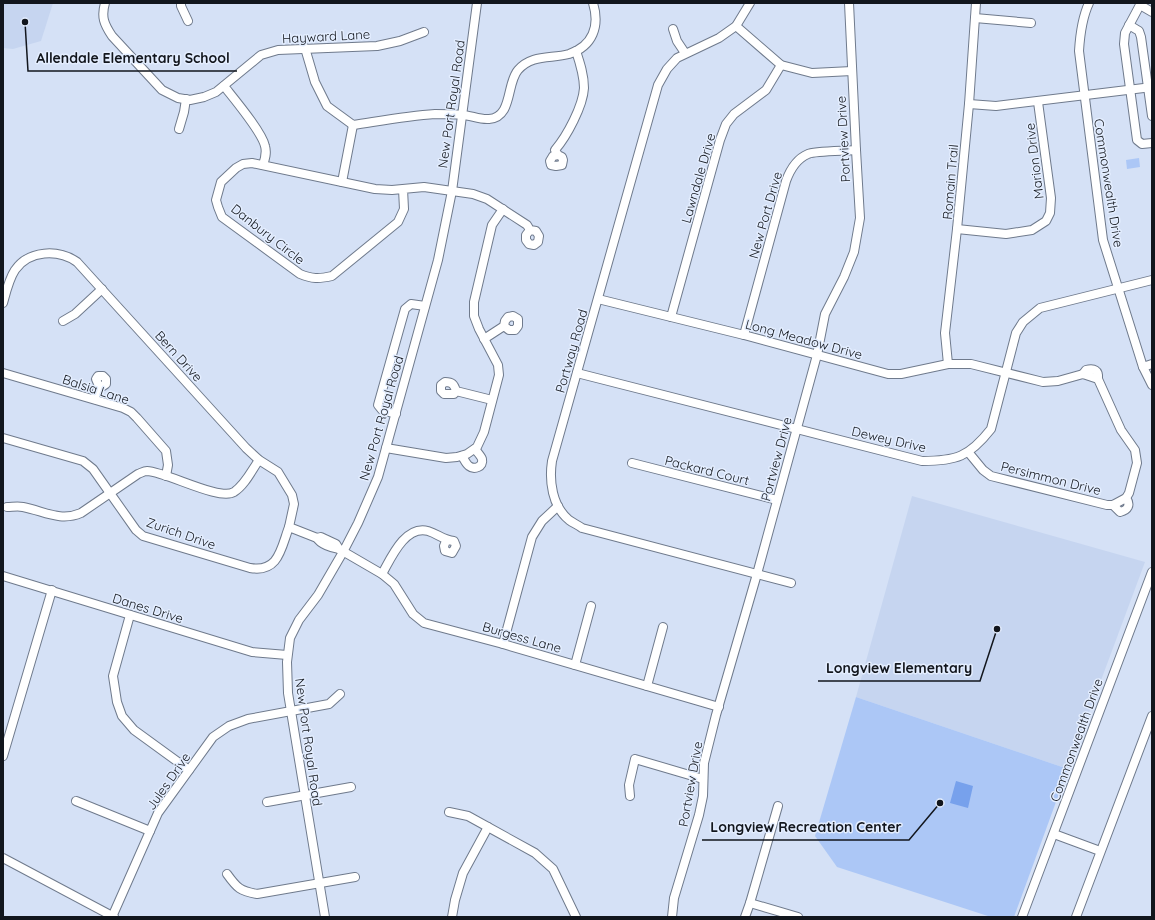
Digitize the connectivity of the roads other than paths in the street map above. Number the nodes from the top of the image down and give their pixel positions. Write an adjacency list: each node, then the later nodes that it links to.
1 (105, 3): 27 (street)
2 (181, 3): 12 (street)
3 (477, 3): 30 (street, New Port Royal Road)
4 (593, 3): 19 (street)
5 (750, 3): 15 (street, Portway Road)
6 (849, 3): 22 (street, Portview Drive)
7 (976, 3): 11 (street, Romain Trail)
8 (1089, 3): 26 (street, Commonwealth Drive)
9 (1140, 4): 10 (street); 14 (street)
10 (1152, 12)
11 (975, 18): 13 (street); 29 (street, Romain Trail)
12 (188, 21)
13 (1031, 24)
14 (1129, 25): 24 (street); 25 (street)
15 (736, 26): 20 (street, Portway Road); 21 (street)
16 (673, 29): 20 (street)
17 (424, 32): 18 (street, Hayward Lane)
18 (305, 48): 23 (street, Hayward Lane); 32 (street)
19 (576, 50): 30 (street); 36 (street)
20 (685, 53): 47 (street, Portway Road)
21 (781, 65): 22 (street); 50 (street, Lawndale Drive)
22 (852, 71): 35 (street, Portview Drive)
23 (224, 86): 27 (street, Hayward Lane); 37 (street)
24 (1150, 88): 25 (street); 31 (street)
25 (1130, 90): 26 (street); 34 (street)
26 (1084, 95): 28 (street); 45 (street, Commonwealth Drive)
27 (186, 100): 33 (street)
28 (1038, 102): 29 (street); 42 (street, Marion Drive)
29 (969, 104): 42 (street, Romain Trail)
30 (462, 114): 32 (street); 40 (street, New Port Royal Road)
31 (1152, 116)
32 (353, 125): 38 (street)
33 (179, 129)
34 (1152, 142)
35 (856, 150): 53 (street, New Port Drive); 55 (street, Portview Drive)
36 (558, 155)
37 (263, 165): 38 (street, Danbury Circle); 39 (street, Danbury Circle)
38 (342, 182): 39 (street, Danbury Circle)
39 (403, 189): 40 (street, Danbury Circle)
40 (452, 191): 41 (street, Danbury Circle); 49 (street, New Port Royal Road)
41 (503, 209): 43 (street, Danbury Circle); 54 (street)
42 (957, 229): 56 (street, Romain Trail)
43 (530, 230)
44 (1152, 280): 45 (street, Dewey Drive)
45 (1119, 288): 58 (street, Commonwealth Drive); 61 (street, Dewey Drive)
46 (102, 289): 48 (street, Bern Drive); 51 (street); 74 (street, Bern Drive)
47 (598, 299): 50 (street, Long Meadow Drive); 59 (street, Portway Road)
48 (3, 303)
49 (426, 306): 67 (street, New Port Royal Road); 67 (street)
50 (671, 317): 53 (street, Long Meadow Drive)
51 (63, 321)
52 (504, 326): 54 (street)
53 (744, 335): 55 (street, Long Meadow Drive)
54 (484, 339): 66 (street)
55 (817, 355): 56 (street, Long Meadow Drive); 68 (street, Portview Drive)
56 (948, 364): 61 (street, Long Meadow Drive)
57 (1152, 364): 58 (street)
58 (1143, 367): 63 (street, Commonwealth Drive)
59 (577, 372): 68 (street, Dewey Drive); 79 (street, Portway Road)
60 (3, 373): 65 (street, Balsia Lane)
61 (1005, 373): 72 (street, Dewey Drive); 72 (street, Persimmon Drive)
62 (99, 386): 65 (street)
63 (1152, 386)
64 (456, 391): 66 (street)
65 (94, 399): 76 (street, Balsia Lane)
66 (492, 400): 71 (street)
67 (396, 414): 70 (street, New Port Royal Road)
68 (796, 428): 72 (street, Dewey Drive); 78 (street, Portview Drive)
69 (3, 438): 77 (street, Zurich Drive)
70 (386, 448): 73 (street); 83 (street, New Port Royal Road)
71 (474, 449): 73 (street); 73 (street)
72 (969, 453)
73 (462, 456)
74 (259, 460): 76 (street); 81 (street, Bern Drive)
75 (632, 463): 78 (street, Packard Court)
76 (166, 476): 77 (street)
77 (110, 493): 80 (street); 81 (street, Zurich Drive)
78 (777, 500): 86 (street, Portview Drive)
79 (558, 506): 86 (street, Portway Road); 93 (street)
80 (7, 507)
81 (289, 527): 83 (street)
82 (446, 541): 85 (street)
83 (341, 550): 85 (street, Burgess Lane); 94 (street, New Port Royal Road)
84 (1152, 572): 113 (street, Commonwealth Drive)
85 (382, 574): 93 (street, Burgess Lane)
86 (757, 574): 88 (street, Portway Road); 98 (street, Portview Drive)
87 (3, 576): 89 (street, Danes Drive)
88 (791, 583)
89 (52, 590): 91 (street, Danes Drive); 101 (street)
90 (591, 606): 95 (street)
91 (130, 615): 94 (street, Danes Drive); 102 (street)
92 (662, 628): 96 (street)
93 (503, 644): 95 (street, Burgess Lane)
94 (287, 655): 99 (street, New Port Royal Road)
95 (575, 665): 96 (street, Burgess Lane)
96 (647, 686): 98 (street, Burgess Lane)
97 (340, 694): 99 (street, Jules Drive)
98 (718, 706): 103 (street, Portview Drive)
99 (291, 710): 102 (street, Jules Drive); 105 (street, New Port Royal Road)
100 (1152, 716): 114 (street)
101 (3, 756)
102 (189, 770): 112 (street, Jules Drive)
103 (703, 779): 106 (street); 124 (street, Portview Drive)
104 (351, 787): 105 (street)
105 (305, 795): 108 (street); 118 (street, New Port Royal Road)
106 (630, 796)
107 (76, 801): 112 (street)
108 (267, 802)
109 (778, 806): 119 (street)
110 (449, 812): 111 (street)
111 (488, 827): 122 (street); 123 (street)
112 (150, 831): 120 (street, Jules Drive)
113 (1054, 834): 114 (street); 127 (street, Commonwealth Drive)
114 (1100, 850): 128 (street)
115 (3, 858): 120 (street)
116 (227, 874): 118 (street)
117 (355, 877): 118 (street)
118 (319, 884): 121 (street, New Port Royal Road)
119 (750, 903): 125 (street); 126 (street)
120 (113, 917)
121 (325, 917)
122 (452, 917)
123 (576, 917)
124 (672, 917)
125 (745, 917)
126 (798, 917)
127 (1022, 917)
128 (1076, 917)

